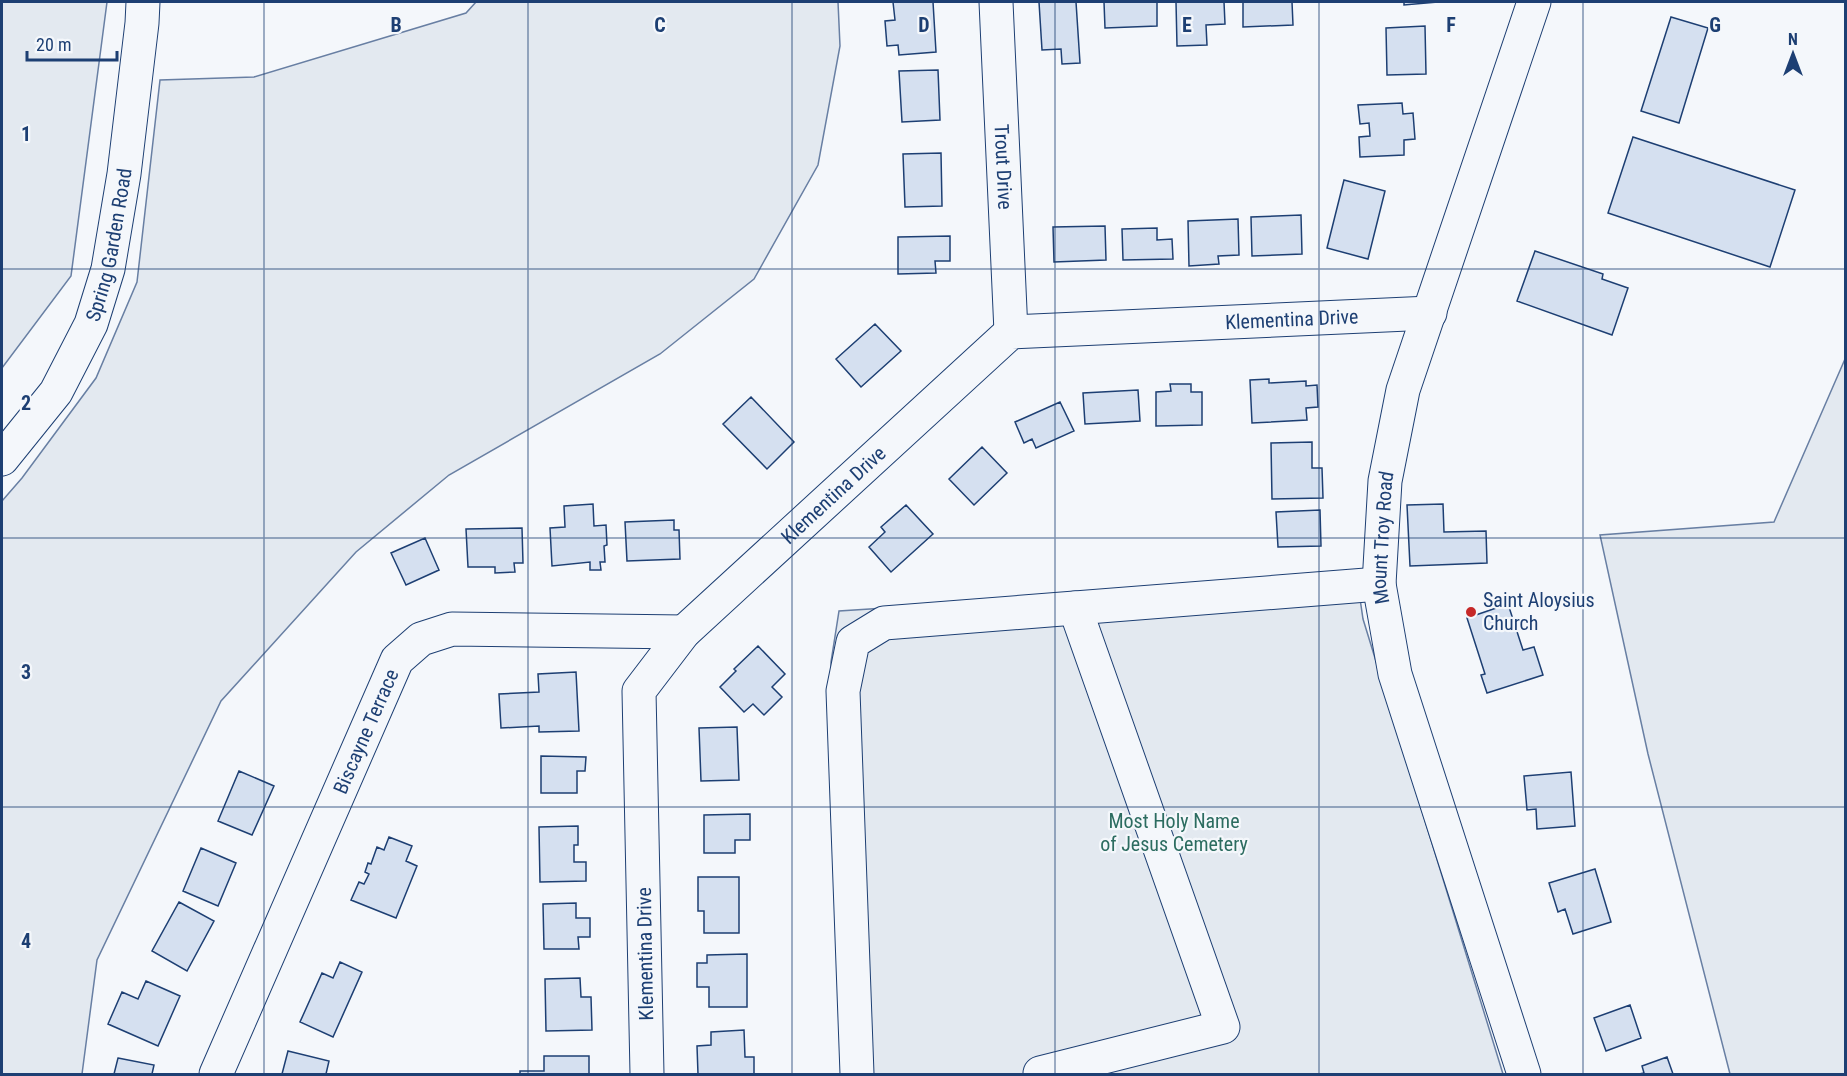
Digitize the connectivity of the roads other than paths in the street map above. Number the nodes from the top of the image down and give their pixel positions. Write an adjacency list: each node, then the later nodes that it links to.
1 (143, 2): 6 (street, Spring Garden Road)
2 (996, 2): 5 (street, Trout Drive)
3 (1534, 2): 4 (street, Mount Troy Road)
4 (1430, 313): 5 (street, Klementina Drive); 7 (street, Mount Troy Road)
5 (1011, 333): 9 (street, Klementina Drive)
6 (2, 459)
7 (1378, 584): 8 (street); 14 (street, Mount Troy Road)
8 (1075, 608): 10 (street); 13 (street)
9 (684, 632): 11 (street, Biscayne Terrace); 12 (street, Klementina Drive)
10 (1040, 1073)
11 (216, 1074)
12 (647, 1074)
13 (856, 1074)
14 (1524, 1074)

